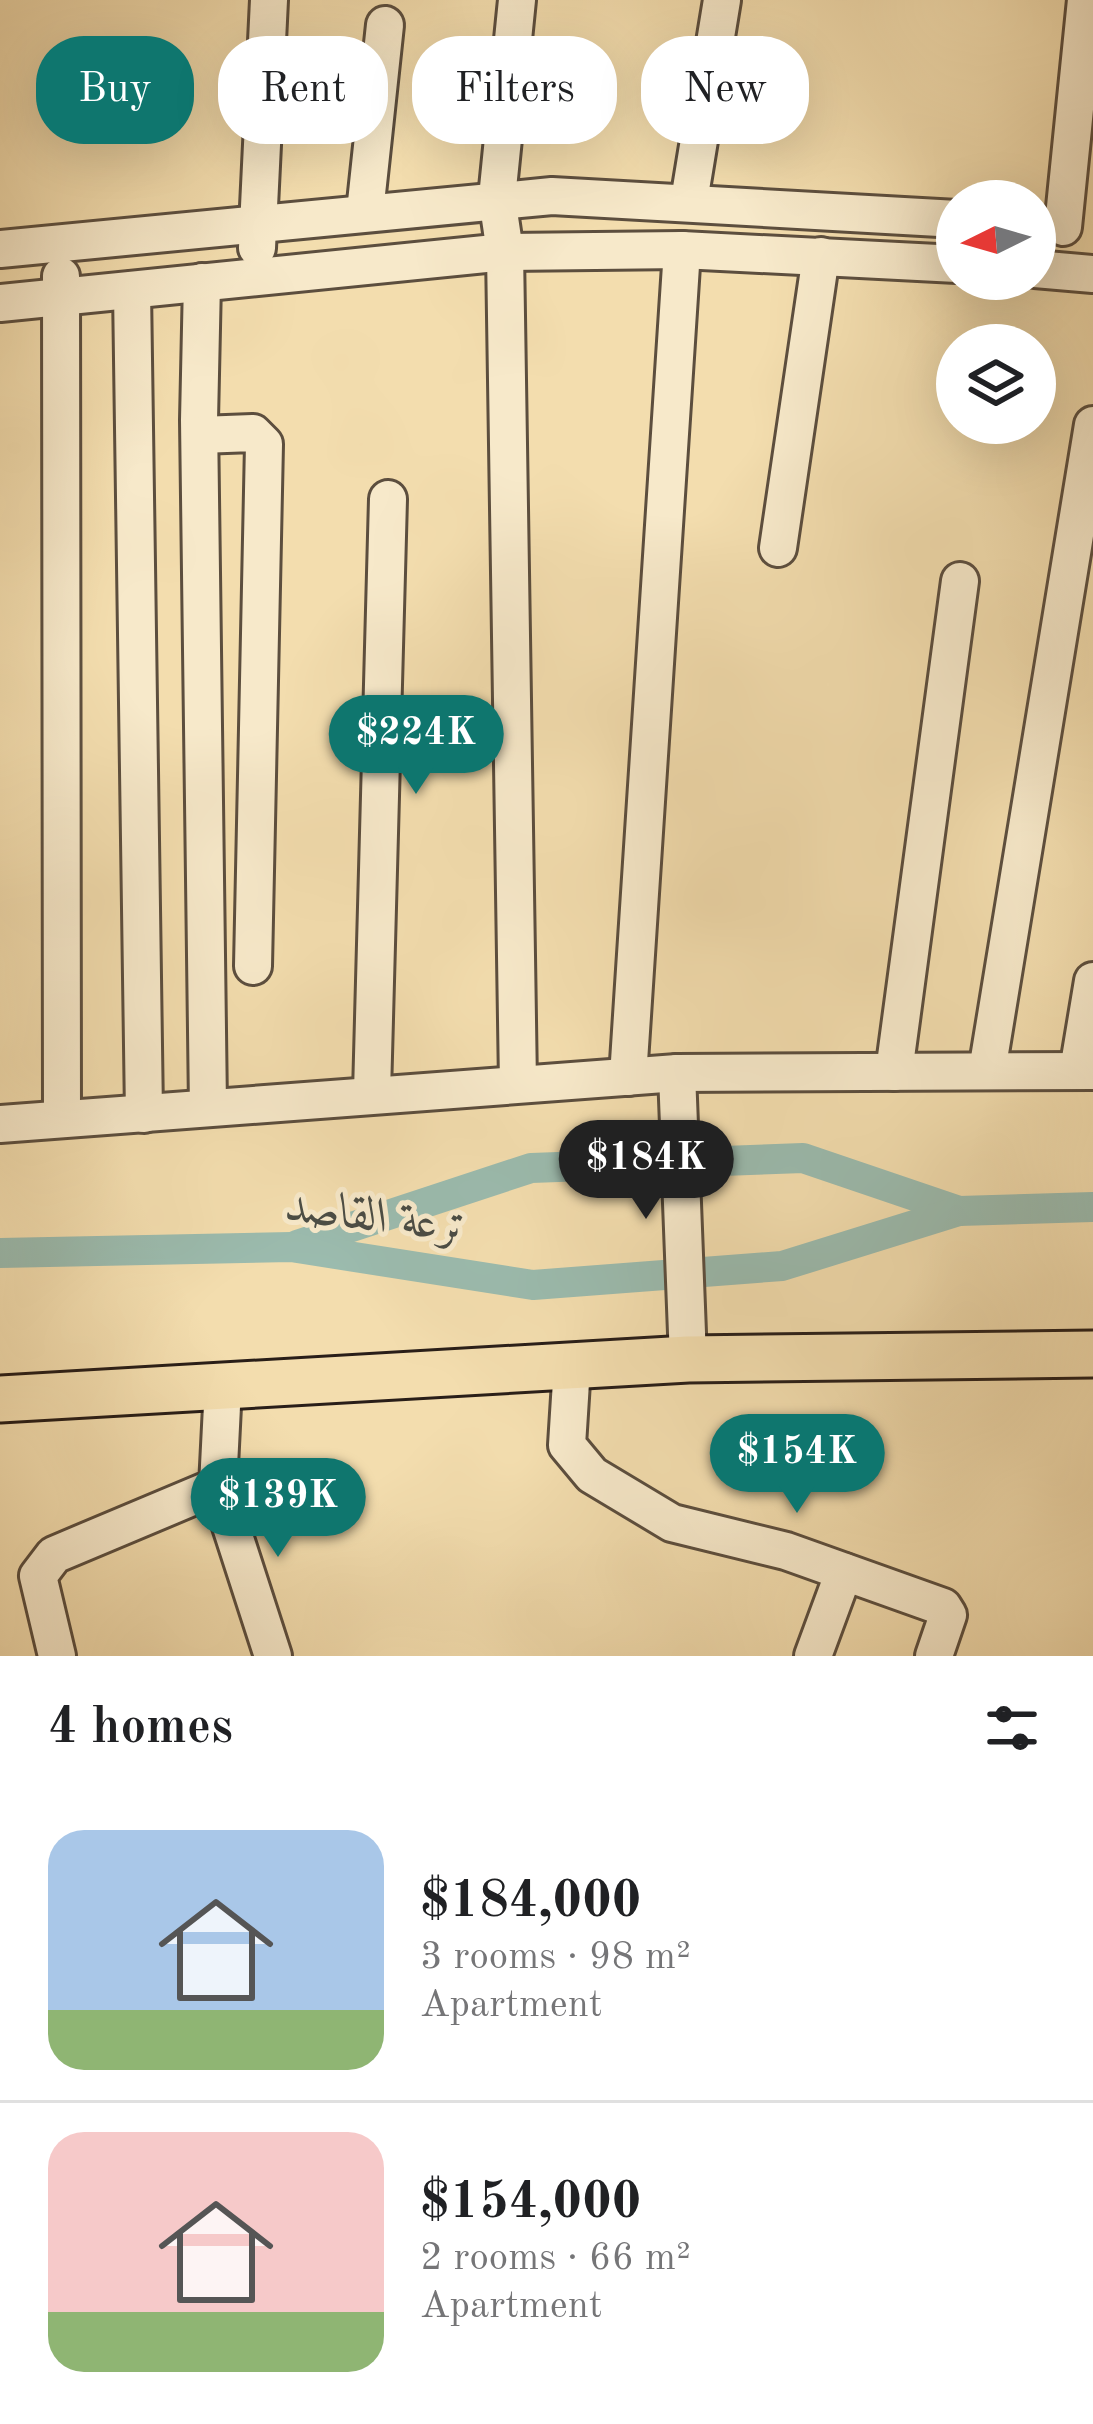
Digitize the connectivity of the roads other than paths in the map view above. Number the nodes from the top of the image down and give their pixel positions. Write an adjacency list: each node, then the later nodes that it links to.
1 (269, 0): 10 (street)
2 (517, 0): 6 (street)
3 (722, 0): 7 (street)
4 (1086, 0): 11 (street)
5 (385, 25): 8 (street)
6 (497, 198): 7 (street); 8 (street); 15 (street)
7 (689, 201): 9 (street)
8 (365, 212): 10 (street)
9 (936, 218)
10 (256, 224): 12 (street); 20 (street)
11 (1064, 227)
12 (61, 243): 13 (street); 23 (street)
13 (0, 249)
14 (682, 250): 15 (street); 16 (street); 36 (street)
15 (505, 252): 20 (street); 37 (street)
16 (820, 256): 17 (street); 28 (street)
17 (936, 263)
18 (1056, 271): 19 (street)
19 (1093, 274)
20 (258, 276): 21 (street)
21 (202, 282): 22 (street); 26 (street)
22 (132, 290): 23 (street); 40 (street)
23 (62, 297): 24 (street); 41 (street)
24 (0, 303)
25 (1093, 425): 32 (street)
26 (200, 435): 30 (street); 39 (street)
27 (388, 500): 38 (street)
28 (778, 548)
29 (960, 581): 35 (street)
30 (253, 966)
31 (1093, 981): 33 (street)
32 (987, 1071): 33 (street); 35 (street)
33 (1085, 1071)
34 (676, 1072): 35 (street); 36 (street); 43 (street)
35 (894, 1072)
36 (628, 1077): 37 (street)
37 (518, 1084): 38 (street)
38 (372, 1094): 39 (street)
39 (208, 1108): 40 (street)
40 (144, 1114): 41 (street)
41 (62, 1118): 42 (street)
42 (0, 1124)
43 (687, 1340): 44 (main road); 45 (main road)
44 (1093, 1354)
45 (572, 1366): 46 (main road); 49 (street)
46 (223, 1386): 47 (main road); 48 (street)
47 (0, 1399)
48 (218, 1486): 50 (street); 51 (street)
49 (844, 1571): 52 (street); 53 (street)
50 (57, 1656)
51 (273, 1656)
52 (813, 1656)
53 (934, 1656)

